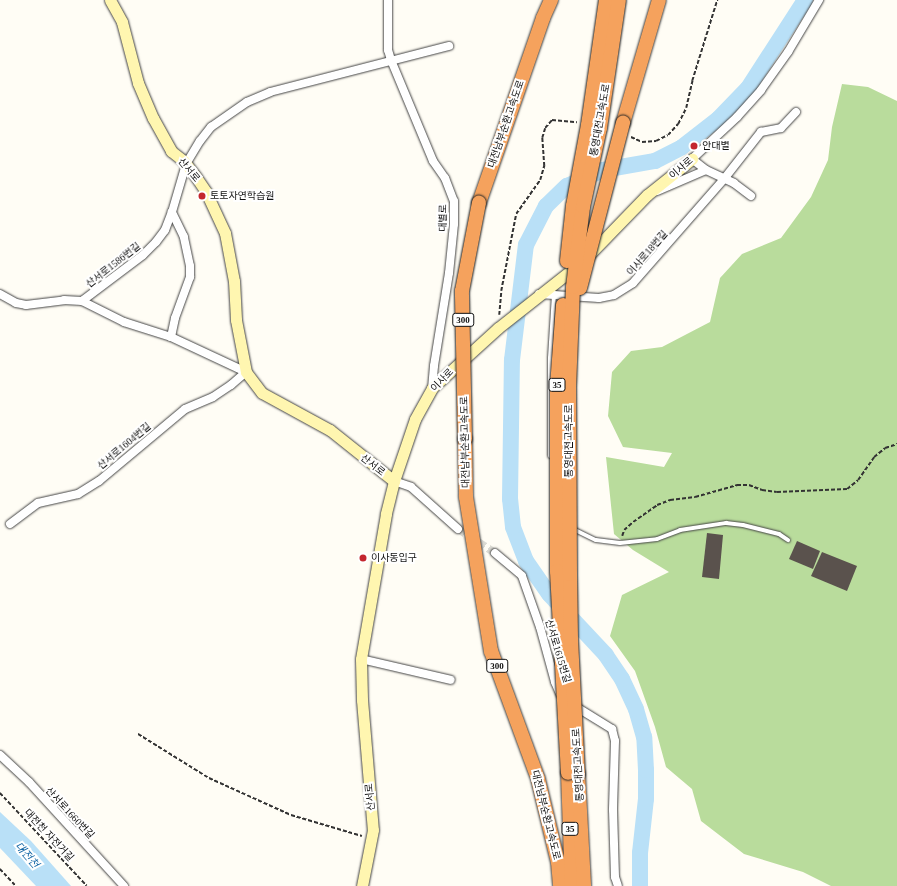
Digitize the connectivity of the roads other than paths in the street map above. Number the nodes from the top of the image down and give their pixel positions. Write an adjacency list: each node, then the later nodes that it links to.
1 (110, 0): 12 (street, 산서로)
2 (388, 0): 9 (street, 대별로)
3 (551, 0): 39 (highway, 대전남부순환고속도로 / 300, bridge)
4 (606, 0): 36 (highway, 통영대전고속도로 / 35, bridge)
5 (619, 0): 22 (highway, 통영대전고속도로 / 35, bridge)
6 (659, 0): 22 (highway, bridge)
7 (819, 0): 11 (street, 이사로)
8 (449, 46): 9 (street)
9 (391, 60): 12 (street); 25 (street, 대별로)
10 (796, 112): 14 (street, 이사로18번길)
11 (692, 159): 13 (street); 15 (street, 이사로)
12 (186, 164): 17 (street, 산서로1586번길); 24 (street, 산서로)
13 (706, 170): 14 (street); 15 (street)
14 (724, 179): 16 (street); 19 (street, 이사로18번길)
15 (647, 195): 20 (street, 이사로)
16 (751, 196)
17 (172, 212): 21 (street, 산서로1586번길); 23 (street)
18 (0, 294): 21 (street, 산서로1586번길)
19 (554, 295): 20 (street, 이사로18번길); 26 (lane)
20 (537, 296): 25 (street, 이사로)
21 (82, 302): 23 (street, 산서로)
22 (571, 324): 36 (highway, 통영대전고속도로 / 35, bridge)
23 (171, 337): 24 (street, 산서로)
24 (246, 372): 27 (street, 산서로); 29 (street, 산서로1604번길)
25 (432, 388): 27 (street, 이사로)
26 (550, 459)
27 (394, 481): 30 (street); 33 (street, 산서로)
28 (552, 505): 31 (lane)
29 (10, 524)
30 (458, 529)
31 (788, 540)
32 (495, 553): 42 (street, 산서로1615번길)
33 (361, 659): 34 (street); 38 (street, 산서로)
34 (451, 680)
35 (0, 755): 37 (street, 산서로1660번길)
36 (573, 773): 40 (highway, 통영대전고속도로 / 35); 41 (highway, 통영대전고속도로 / 35)
37 (124, 886)
38 (362, 886)
39 (560, 886)
40 (572, 886)
41 (584, 886)
42 (618, 886)

